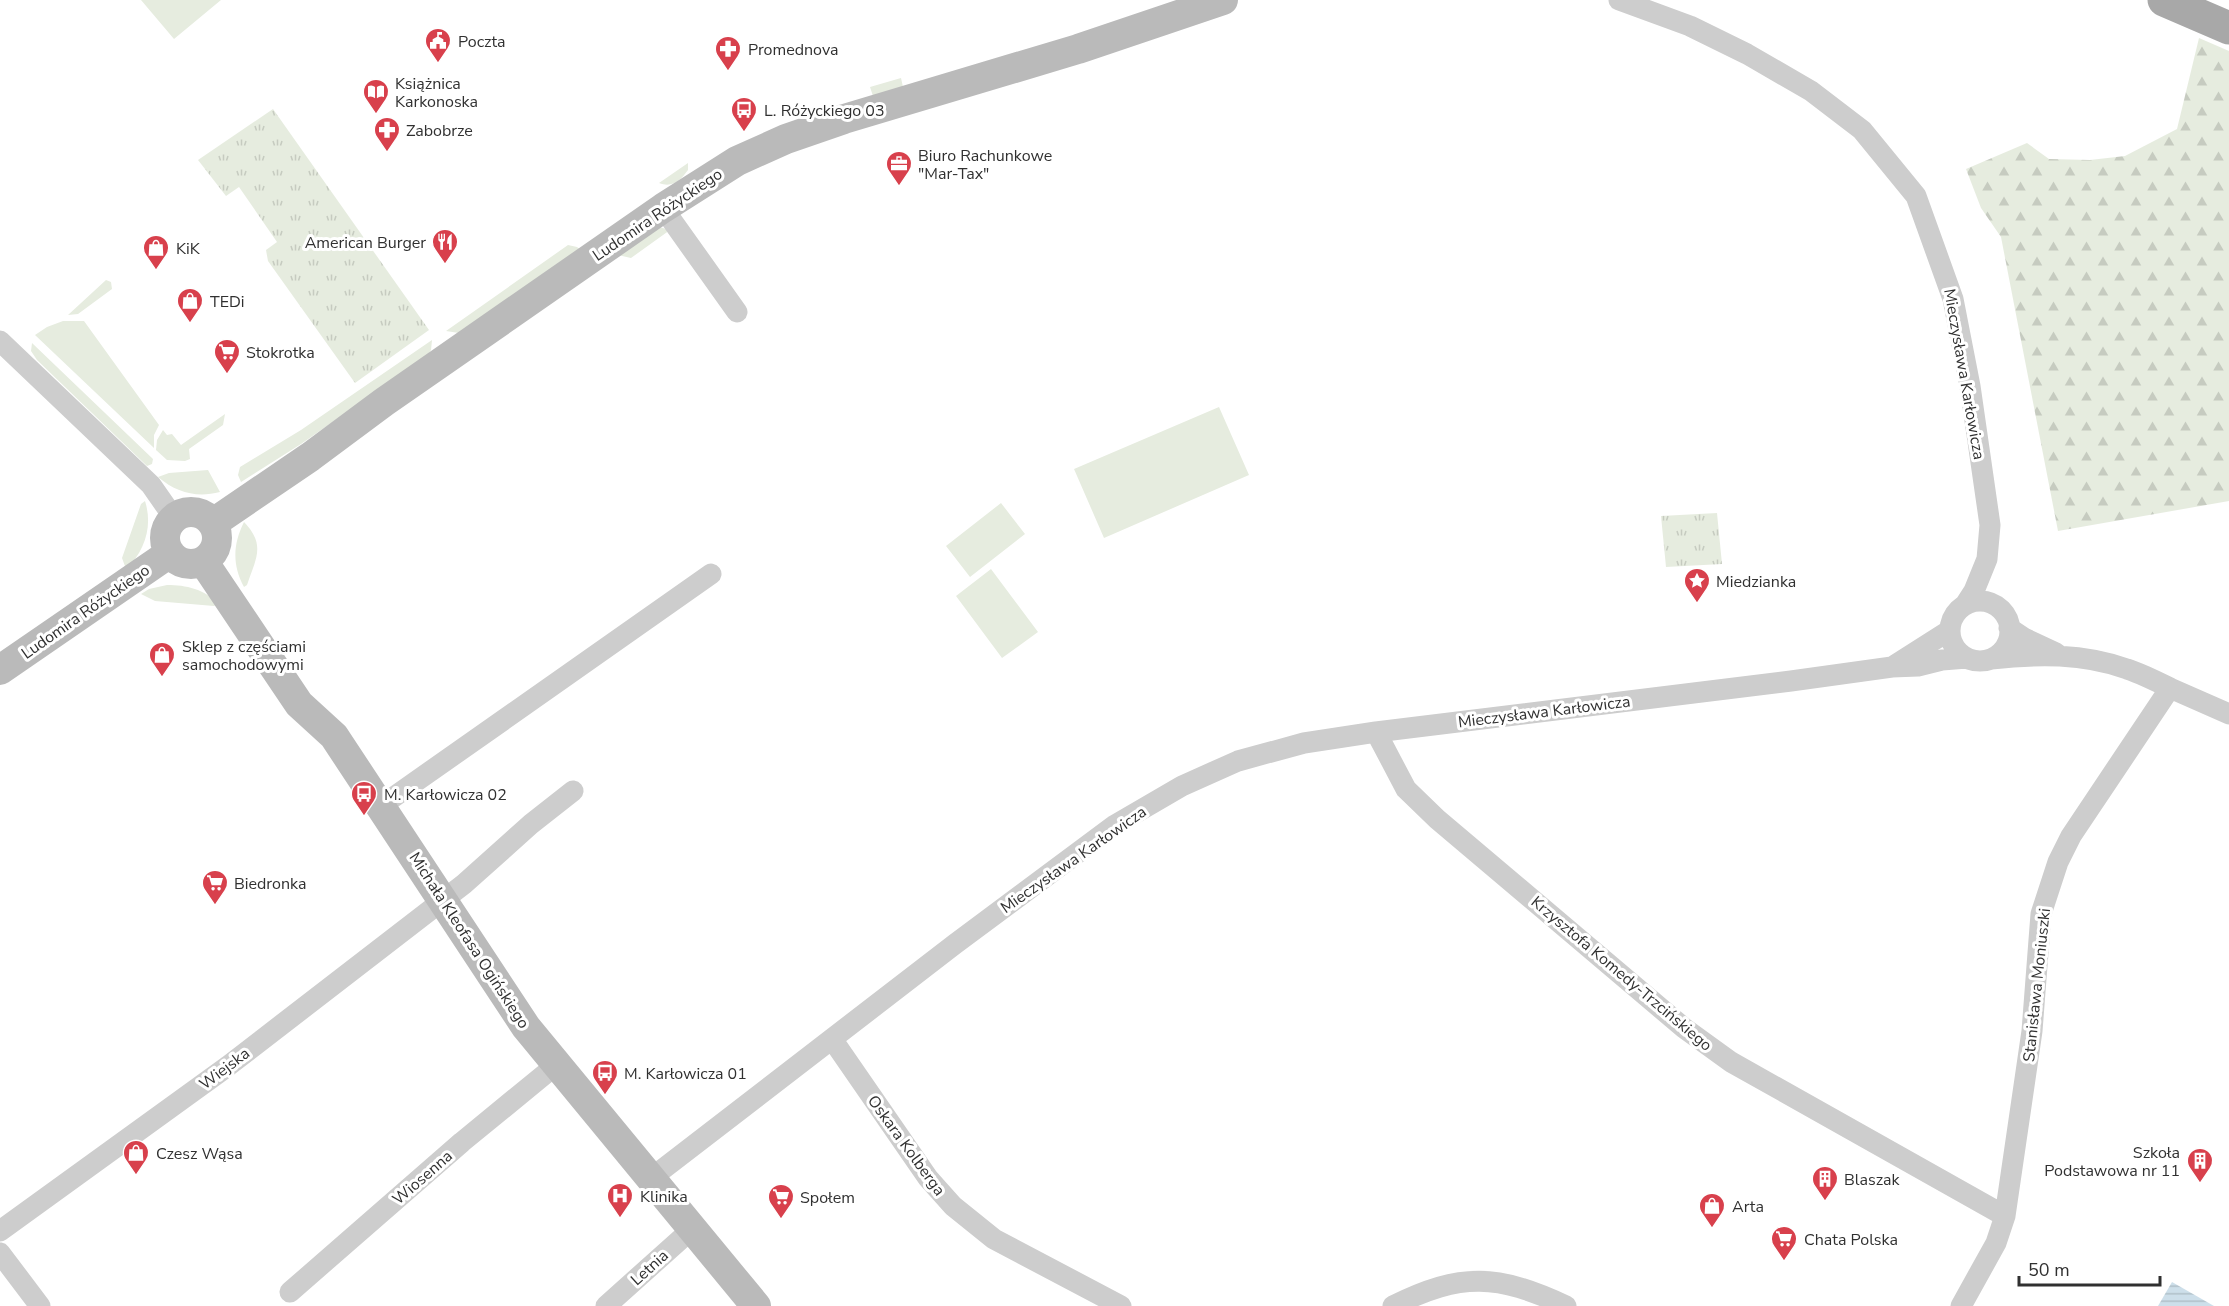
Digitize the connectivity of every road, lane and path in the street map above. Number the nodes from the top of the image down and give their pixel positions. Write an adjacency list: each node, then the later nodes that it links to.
1 (1186, 0): 5 (street, Ludomira Różyckiego)
2 (1223, 0): 5 (street, Ludomira Różyckiego)
3 (1619, 0): 13 (street, Mieczysława Karłowicza)
4 (2164, 0): 6 (main road)
5 (1159, 23): 7 (street, Ludomira Różyckiego)
6 (2229, 28)
7 (663, 208): 8 (street); 11 (street, Ludomira Różyckiego)
8 (737, 312)
9 (0, 341): 10 (street)
10 (174, 518): 11 (street); 12 (street)
11 (213, 523): 14 (street)
12 (170, 553): 14 (street); 24 (street, Ludomira Różyckiego)
13 (1987, 559): 16 (street, Mieczysława Karłowicza); 17 (street, Mieczysława Karłowicza)
14 (203, 561): 29 (street, Michała Kleofasa Ogińskiego)
15 (711, 574): 29 (street)
16 (1965, 605): 17 (street); 19 (street)
17 (1997, 607): 18 (street)
18 (2009, 628): 20 (street); 22 (street)
19 (1950, 630): 21 (street); 23 (street, Mieczysława Karłowicza)
20 (2059, 655): 22 (street); 25 (street)
21 (1967, 658): 22 (street); 23 (street, Mieczysława Karłowicza)
22 (1991, 659)
23 (1892, 667): 27 (street, Mieczysława Karłowicza)
24 (0, 670)
25 (2170, 688): 26 (street); 34 (street, Stanisława Moniuszki)
26 (2229, 714)
27 (1376, 732): 31 (street, Mieczysława Karłowicza); 34 (street, Krzysztofa Komedy-Trzcińskiego)
28 (573, 791): 30 (street, Wiejska)
29 (381, 806): 30 (street, Michała Kleofasa Ogińskiego)
30 (443, 899): 32 (street, Michała Kleofasa Ogińskiego); 36 (street, Wiejska)
31 (832, 1040): 33 (street, Mieczysława Karłowicza); 42 (street, Oskara Kolberga)
32 (556, 1065): 33 (street, Michała Kleofasa Ogińskiego); 38 (street, Wiosenna)
33 (650, 1179): 35 (street, Michała Kleofasa Ogińskiego)
34 (2006, 1216): 45 (street, Stanisława Moniuszki)
35 (692, 1229): 40 (street, Letnia); 41 (street, Michała Kleofasa Ogińskiego)
36 (0, 1231)
37 (0, 1253): 39 (street)
38 (290, 1292)
39 (40, 1306)
40 (606, 1306)
41 (756, 1306)
42 (1121, 1306)
43 (1393, 1306): 44 (street)
44 (1566, 1306)
45 (1961, 1306)

